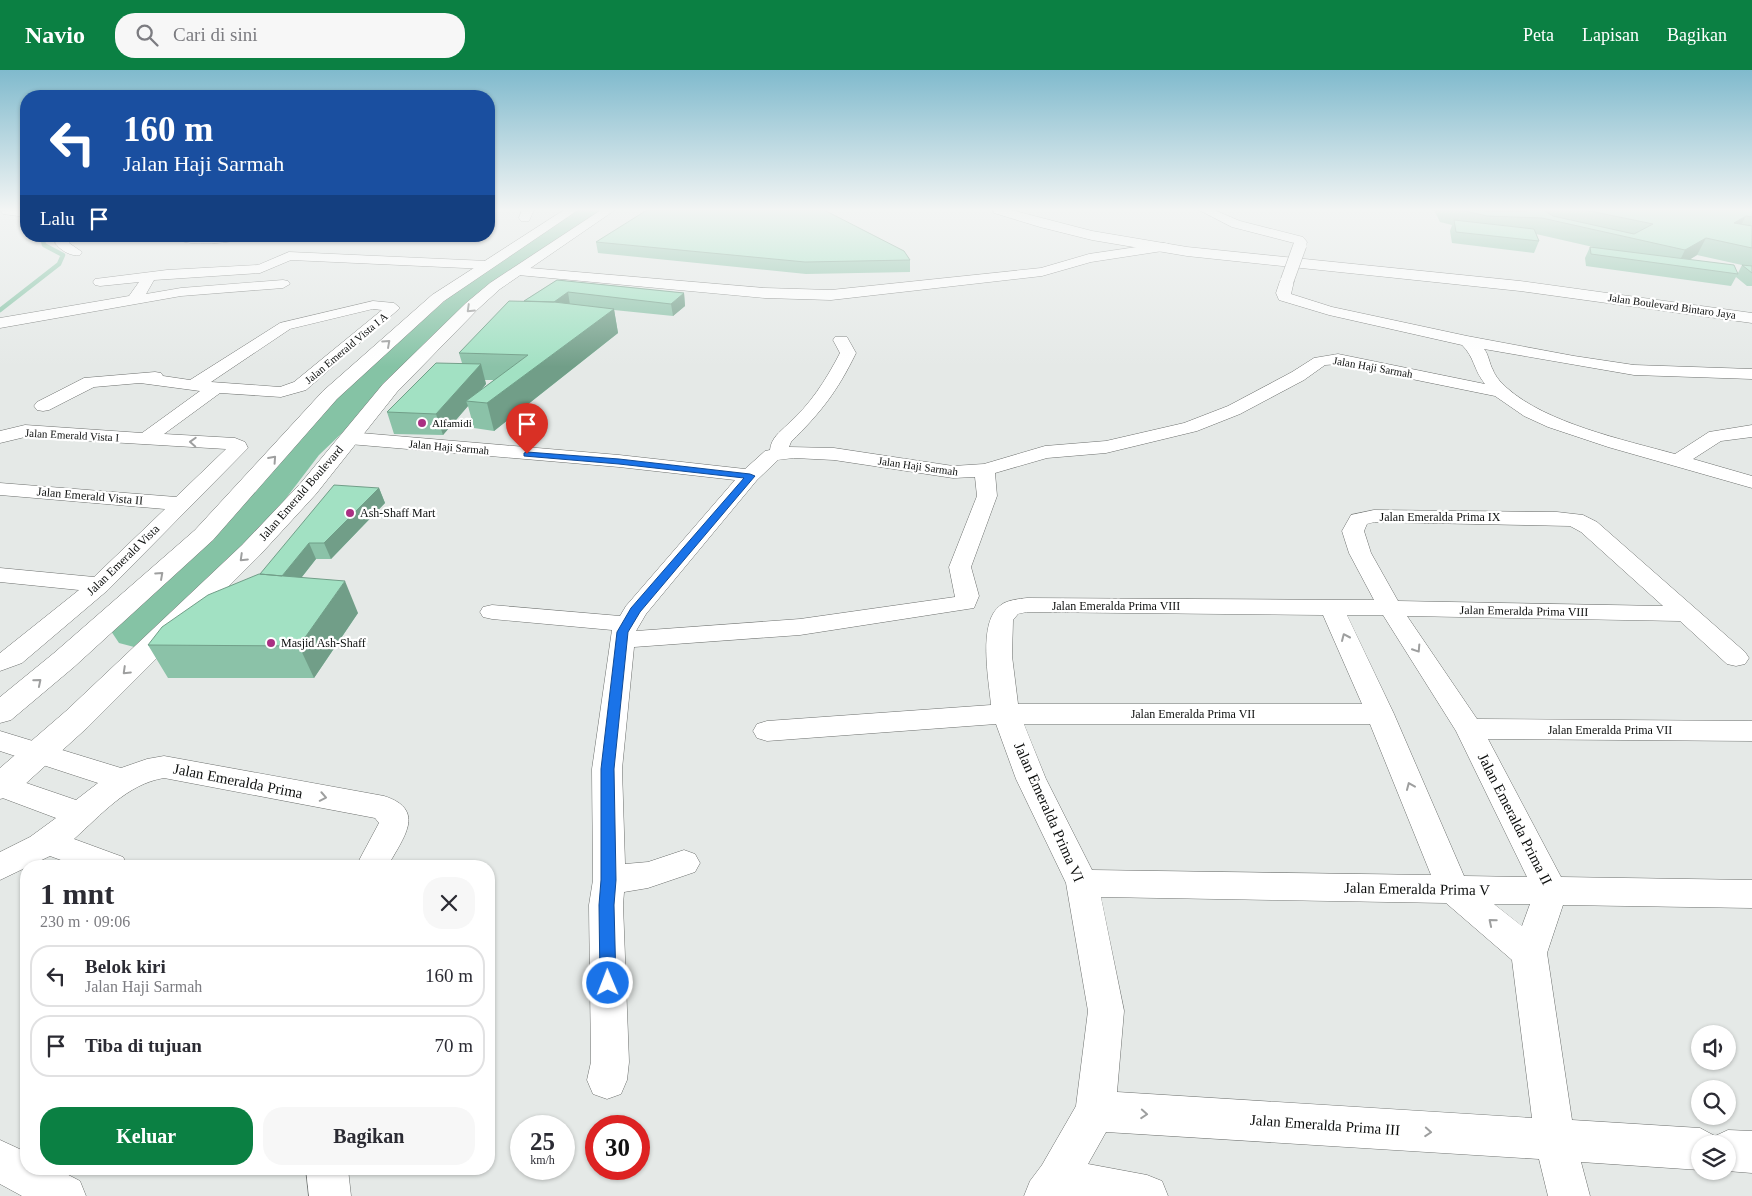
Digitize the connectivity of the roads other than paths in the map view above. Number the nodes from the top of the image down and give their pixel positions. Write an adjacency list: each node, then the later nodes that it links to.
1 (273, 263): 11 (street)
2 (434, 263): 9 (street)
3 (491, 263): 9 (main road)
4 (531, 263): 10 (main road, Jalan Emerald Boulevard)
5 (1074, 263): 10 (main road)
6 (1285, 263): 16 (main road, Jalan Boulevard Bintaro Jaya)
7 (1294, 263): 19 (street, bridge)
8 (1396, 263): 15 (main road, Jalan Boulevard Bintaro Jaya)
9 (487, 265): 46 (main road, one-way to 9)
10 (518, 271): 27 (main road, Jalan Emerald Boulevard, one-way to 27)
11 (149, 277): 12 (street); 14 (street)
12 (100, 282)
13 (283, 284): 14 (street)
14 (135, 299): 17 (street)
15 (1752, 307)
16 (1752, 318)
17 (1, 323)
18 (841, 340): 30 (street)
19 (1467, 341): 20 (street); 23 (street, Jalan Haji Sarmah)
20 (1752, 374)
21 (139, 378): 22 (street, Jalan Emerald Vista I A); 22 (street, Jalan Emerald Vista I A); 24 (street, Jalan Emerald Vista I A)
22 (215, 379): 22 (street, Jalan Emerald Vista I A); 28 (street)
23 (1502, 392): 31 (street, Jalan Haji Sarmah); 32 (street, Jalan Haji Sarmah)
24 (42, 406)
25 (1747, 435): 31 (street)
26 (0, 437): 28 (street, Jalan Emerald Vista I)
27 (349, 438): 33 (street, Jalan Haji Sarmah); 53 (main road, Jalan Emerald Boulevard, one-way to 53)
28 (145, 439): 29 (street, Jalan Emerald Vista I, one-way to 28)
29 (238, 448): 36 (street, Jalan Emerald Vista)
30 (780, 452): 32 (street, Jalan Haji Sarmah); 33 (street)
31 (1677, 461): 34 (street, Jalan Haji Sarmah)
32 (986, 470): 43 (street)
33 (750, 476): 43 (street)
34 (1752, 482)
35 (0, 489): 36 (street, Jalan Emerald Vista II)
36 (180, 504): 38 (street, Jalan Emerald Vista)
37 (0, 575): 38 (street)
38 (100, 585): 45 (street, Jalan Emerald Vista)
39 (1332, 608): 40 (street, Jalan Emeralda Prima VIII); 47 (street, Jalan Emeralda Prima VIII); 48 (street, one-way to 39)
40 (1390, 608): 42 (street, Jalan Emeralda Prima VIII); 42 (street, Jalan Emeralda Prima IX); 49 (street, Jalan Emeralda Prima II, one-way to 49)
41 (492, 612): 43 (street)
42 (1686, 614): 44 (street)
43 (625, 632): 62 (street)
44 (1736, 658)
45 (0, 663)
46 (0, 713)
47 (1006, 714): 48 (street, Jalan Emeralda Prima VII); 50 (street); 63 (street, Jalan Emeralda Prima VI)
48 (1380, 714): 64 (street, one-way to 48)
49 (1469, 729): 51 (street, Jalan Emeralda Prima VII); 65 (street, Jalan Emeralda Prima II)
50 (767, 731)
51 (1752, 731)
52 (0, 741): 53 (street)
53 (40, 752): 54 (street); 55 (main road, Jalan Emerald Boulevard)
54 (122, 780): 56 (street, Jalan Emeralda Prima); 59 (street, Jalan Emeralda Prima, one-way to 59)
55 (0, 786): 56 (street)
56 (80, 814): 57 (street, Jalan Emeralda Prima)
57 (47, 842): 58 (street); 61 (street, Jalan Emeralda Prima)
58 (96, 860)
59 (375, 860)
60 (684, 863): 62 (street)
61 (0, 867)
62 (609, 880): 68 (street)
63 (1082, 883): 64 (street, Jalan Emeralda Prima V); 69 (street, Jalan Emeralda Prima VI)
64 (1454, 890): 65 (street, Jalan Emeralda Prima V); 67 (street, one-way to 64)
65 (1551, 891): 66 (street, Jalan Emeralda Prima V); 67 (street, Jalan Emeralda Prima II)
66 (1752, 894)
67 (1529, 953): 70 (street, Jalan Emeralda Prima II)
68 (607, 1080)
69 (1095, 1111): 70 (street, Jalan Emeralda Prima III, one-way to 70); 78 (street, Jalan Emeralda Prima VI)
70 (1555, 1140): 71 (street, Jalan Emeralda Prima III); 82 (street)
71 (1691, 1148)
72 (1736, 1151): 73 (street)
73 (1752, 1152)
74 (0, 1161): 75 (street)
75 (20, 1172)
76 (26, 1175): 79 (street)
77 (328, 1175): 80 (street)
78 (1051, 1188): 81 (street)
79 (65, 1196)
80 (330, 1196)
81 (1147, 1196)
82 (1569, 1196)

